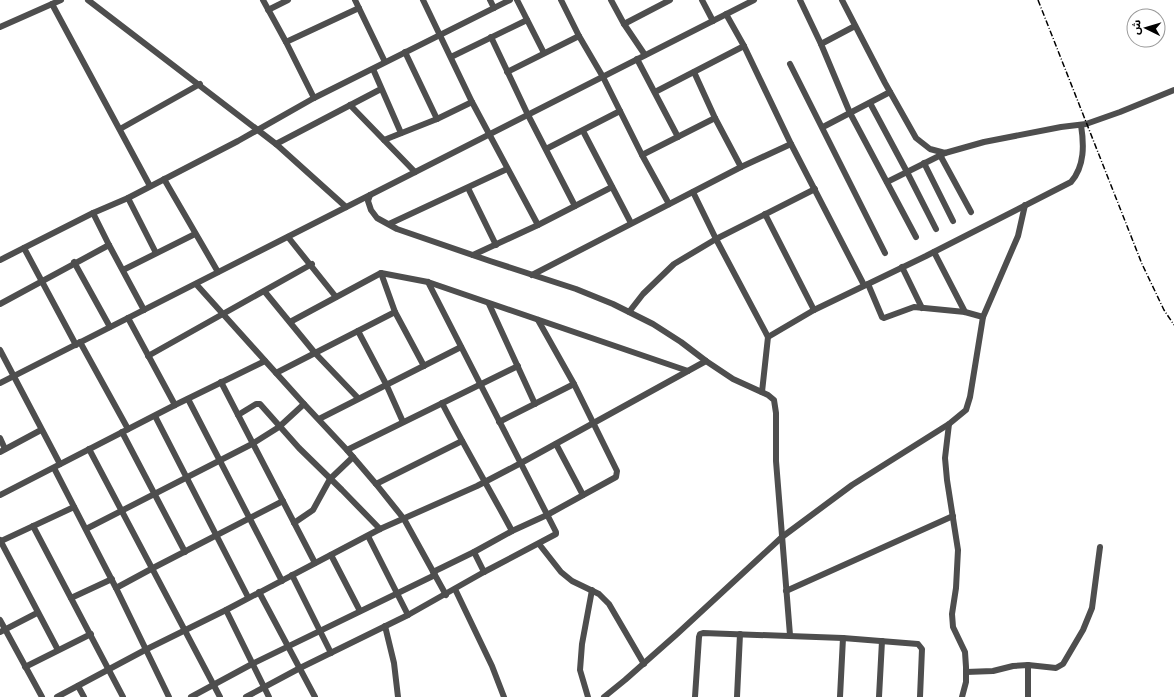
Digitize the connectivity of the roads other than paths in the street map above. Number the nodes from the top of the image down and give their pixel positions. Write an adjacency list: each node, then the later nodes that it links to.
1 (61, 0): 18 (street)
2 (88, 0): 45 (street)
3 (263, 0): 21 (street)
4 (288, 0): 21 (street)
5 (355, 0): 19 (street)
6 (423, 0): 28 (street)
7 (490, 0): 20 (street)
8 (510, 0): 20 (street)
9 (517, 0): 23 (street)
10 (561, 0): 29 (street)
11 (611, 0): 25 (street)
12 (670, 0): 25 (street)
13 (702, 0): 24 (street)
14 (754, 0): 17 (street)
15 (800, 0): 32 (street)
16 (842, 0): 26 (street)
17 (745, 2): 22 (street)
18 (52, 4): 27 (street); 61 (street)
19 (359, 8): 31 (street); 39 (street)
20 (494, 8): 28 (street)
21 (268, 10): 31 (street)
22 (726, 14): 24 (street); 33 (street)
23 (527, 20): 30 (street); 35 (street)
24 (713, 21): 36 (street)
25 (624, 24): 36 (street)
26 (855, 26): 32 (street); 49 (street)
27 (0, 27)
28 (440, 34): 34 (street); 37 (street)
29 (579, 36): 35 (street); 44 (street)
30 (491, 37): 37 (street); 42 (street)
31 (286, 42): 50 (street)
32 (821, 44): 55 (street)
33 (744, 46): 43 (street); 69 (street)
34 (405, 52): 39 (street); 58 (street)
35 (544, 53): 42 (street)
36 (645, 55): 38 (street)
37 (450, 57): 51 (street)
38 (638, 59): 44 (street); 48 (street)
39 (385, 62): 41 (street)
40 (790, 64): 60 (street)
41 (373, 68): 46 (street); 50 (street)
42 (507, 72): 56 (street)
43 (694, 72): 48 (street); 57 (street)
44 (603, 76): 54 (street); 56 (street)
45 (200, 84): 61 (street); 62 (street)
46 (381, 89): 53 (street); 64 (street)
47 (1174, 90): 59 (street)
48 (655, 92): 66 (street)
49 (890, 92): 52 (street); 71 (street)
50 (314, 98): 62 (street)
51 (472, 102): 58 (street); 65 (street)
52 (870, 103): 55 (street); 77 (street)
53 (350, 105): 67 (street); 68 (street)
54 (620, 111): 63 (street); 72 (street)
55 (850, 113): 60 (street); 79 (street)
56 (528, 115): 65 (street); 70 (street)
57 (715, 118): 66 (street); 74 (street)
58 (436, 119): 64 (street)
59 (1081, 125): 71 (street); 88 (street)
60 (823, 127): 108 (street)
61 (120, 129): 80 (street)
62 (257, 130): 68 (street); 78 (street)
63 (583, 130): 70 (street); 81 (street)
64 (402, 133): 67 (street)
65 (489, 134): 75 (street); 76 (street)
66 (678, 137): 72 (street)
67 (384, 140): 76 (street)
68 (276, 144): 90 (street)
69 (791, 144): 74 (street); 83 (street)
70 (546, 149): 89 (street)
71 (943, 154): 73 (street); 91 (street)
72 (642, 155): 87 (street)
73 (924, 163): 77 (street); 94 (street)
74 (741, 167): 84 (street)
75 (507, 169): 82 (street); 97 (street)
76 (415, 172): 85 (street)
77 (907, 172): 79 (street); 98 (street)
78 (164, 178): 80 (street); 99 (street)
79 (887, 182): 101 (street)
80 (150, 186): 86 (street)
81 (612, 187): 89 (street); 95 (street)
82 (468, 188): 96 (street); 104 (street)
83 (815, 189): 93 (street); 121 (street)
84 (693, 192): 87 (street); 102 (street)
85 (370, 195): 90 (street); 96 (street)
86 (128, 198): 92 (street); 107 (street)
87 (669, 204): 95 (street)
88 (1025, 205): 106 (street); 133 (street)
89 (575, 206): 97 (street)
90 (346, 207): 100 (street)
91 (971, 212)
92 (93, 213): 103 (street); 105 (street)
93 (765, 214): 102 (street); 128 (street)
94 (953, 221)
95 (631, 223): 117 (street)
96 (389, 224): 109 (street)
97 (538, 225): 104 (street)
98 (936, 229)
99 (196, 234): 107 (street); 115 (street)
100 (288, 237): 112 (street); 115 (street)
101 (916, 238)
102 (716, 239): 130 (street); 139 (street)
103 (109, 245): 111 (street); 114 (street)
104 (496, 245): 109 (street)
105 (24, 248): 110 (street); 118 (street)
106 (934, 252): 113 (street); 131 (street)
107 (156, 253): 114 (street)
108 (885, 253)
109 (473, 255): 117 (street)
110 (0, 260)
111 (74, 262): 118 (street); 137 (street)
112 (312, 264): 122 (street); 123 (street)
113 (902, 267): 121 (street); 126 (street)
114 (123, 270): 127 (street)
115 (218, 272): 120 (street)
116 (381, 273): 119 (street); 123 (street); 129 (street)
117 (532, 275): 130 (street)
118 (42, 281): 124 (street); 140 (street)
119 (428, 282): 125 (street); 141 (street)
120 (196, 284): 127 (street); 132 (street)
121 (866, 285): 126 (street); 128 (street)
122 (265, 292): 132 (street); 136 (street)
123 (336, 297): 136 (street)
124 (0, 304)
125 (489, 304): 135 (street); 148 (street)
126 (922, 308): 131 (street)
127 (144, 310): 134 (street)
128 (814, 310): 139 (street)
129 (395, 312): 138 (street); 147 (street)
130 (629, 312): 146 (street)
131 (965, 312): 133 (street)
132 (223, 315): 144 (street); 145 (street)
133 (983, 317): 170 (street)
134 (128, 318): 137 (street); 144 (street)
135 (538, 320): 149 (street); 156 (street)
136 (290, 322): 143 (street)
137 (110, 327): 140 (street)
138 (358, 332): 143 (street); 154 (street)
139 (768, 337): 157 (street)
140 (78, 344): 151 (street); 172 (street)
141 (461, 347): 147 (street); 155 (street)
142 (0, 350): 151 (street)
143 (315, 353): 150 (street); 158 (street)
144 (148, 356): 163 (street)
145 (265, 361): 150 (street); 152 (street)
146 (706, 361): 149 (street); 157 (street)
147 (424, 366): 154 (street)
148 (518, 366): 155 (street); 162 (street)
149 (688, 371): 169 (street)
150 (276, 374): 161 (street)
151 (14, 376): 153 (street); 173 (street)
152 (221, 382): 159 (street); 164 (street)
153 (0, 383)
154 (386, 384): 158 (street); 167 (street)
155 (481, 384): 160 (street); 168 (street)
156 (574, 384): 162 (street); 169 (street)
157 (762, 392): 208 (street)
158 (358, 398): 166 (street)
159 (188, 399): 163 (street); 183 (street)
160 (442, 403): 167 (street); 176 (street)
161 (304, 404): 166 (street); 171 (street)
162 (535, 404): 168 (street)
163 (175, 405): 165 (street)
164 (238, 415): 171 (street); 177 (street)
165 (155, 416): 172 (street); 187 (street)
166 (319, 419): 181 (street)
167 (403, 422): 181 (street)
168 (499, 422): 184 (street)
169 (593, 424): 178 (street); 193 (street)
170 (949, 424): 198 (street); 208 (street)
171 (279, 426): 177 (street); 188 (street)
172 (128, 429): 174 (street)
173 (41, 430): 180 (street); 185 (street)
174 (122, 432): 179 (street); 191 (street)
175 (0, 438): 180 (street)
176 (462, 441): 189 (street); 190 (street)
177 (252, 444): 183 (street); 194 (street)
178 (556, 444): 184 (street); 193 (street)
179 (89, 449): 185 (street); 196 (street)
180 (3, 450)
181 (347, 450): 182 (street)
182 (353, 457): 188 (street); 190 (street)
183 (219, 460): 187 (street); 199 (street)
184 (520, 463): 189 (street); 197 (street)
185 (60, 464): 186 (street)
186 (54, 468): 192 (street); 195 (street)
187 (186, 477): 191 (street); 206 (street)
188 (330, 479): 201 (street); 204 (street)
189 (485, 480): 200 (street); 205 (street)
190 (376, 484): 200 (street)
191 (154, 493): 196 (street); 212 (street)
192 (0, 495)
193 (583, 495): 197 (street)
194 (283, 501): 199 (street); 201 (street)
195 (74, 507): 202 (street); 203 (street)
196 (122, 511): 203 (street); 216 (street)
197 (547, 515): 205 (street); 210 (street)
198 (953, 516): 226 (street); 255 (street)
199 (250, 518): 206 (street); 221 (street)
200 (404, 519): 204 (street); 218 (street)
201 (294, 523): 215 (street)
202 (33, 526): 209 (street); 230 (street)
203 (86, 529): 220 (street)
204 (380, 529): 207 (street)
205 (512, 532): 213 (street)
206 (217, 535): 212 (street); 229 (street)
207 (368, 536): 214 (street); 227 (street)
208 (782, 537): 226 (street); 250 (street)
209 (0, 540): 233 (street)
210 (540, 544): 217 (street); 224 (street)
211 (1100, 547): 251 (street)
212 (185, 552): 216 (street)
213 (474, 552): 217 (street); 218 (street)
214 (331, 555): 215 (street); 232 (street)
215 (315, 563): 219 (street)
216 (153, 568): 222 (street); 237 (street)
217 (484, 572): 223 (street)
218 (434, 573): 227 (street); 228 (street)
219 (292, 575): 221 (street); 239 (street)
220 (112, 579): 222 (street); 230 (street)
221 (282, 581): 225 (street)
222 (116, 588): 247 (street)
223 (455, 589): 228 (street); 270 (street)
224 (592, 590): 250 (street); 271 (street)
225 (259, 592): 229 (street); 245 (street)
226 (786, 592): 242 (street)
227 (397, 593): 232 (street); 234 (street)
228 (446, 595): 234 (street)
229 (248, 597): 231 (street)
230 (71, 598): 240 (street)
231 (226, 610): 237 (street); 249 (street)
232 (360, 611): 239 (street)
233 (37, 614): 238 (street); 246 (street)
234 (408, 616): 236 (street)
235 (0, 620): 238 (street)
236 (386, 626): 248 (street); 269 (street)
237 (185, 630): 247 (street); 256 (street)
238 (2, 631): 252 (street)
239 (320, 631): 245 (street); 248 (street)
240 (91, 634): 246 (street); 254 (street)
241 (740, 634): 242 (street); 273 (street); 274 (street)
242 (790, 635): 243 (street)
243 (843, 638): 244 (street); 275 (street)
244 (882, 641): 276 (street); 277 (street)
245 (288, 647): 249 (street); 253 (street)
246 (58, 650): 252 (street)
247 (145, 650): 254 (street); 263 (street)
248 (331, 653): 253 (street)
249 (252, 664): 256 (street); 258 (street)
250 (644, 664): 272 (street)
251 (1028, 665): 255 (street); 279 (street)
252 (26, 667): 259 (street)
253 (300, 668): 258 (street); 268 (street)
254 (108, 669): 257 (street); 262 (street)
255 (966, 672): 278 (street)
256 (213, 685): 264 (street); 265 (street)
257 (78, 686): 260 (street); 261 (street)
258 (264, 688): 266 (street); 267 (street)
259 (42, 697)
260 (57, 697)
261 (84, 697)
262 (123, 697)
263 (169, 697)
264 (191, 697)
265 (220, 697)
266 (246, 697)
267 (269, 697)
268 (315, 697)
269 (398, 697)
270 (504, 697)
271 (588, 697)
272 (604, 697)
273 (696, 697)
274 (736, 697)
275 (840, 697)
276 (879, 697)
277 (920, 697)
278 (962, 697)
279 (1028, 697)

